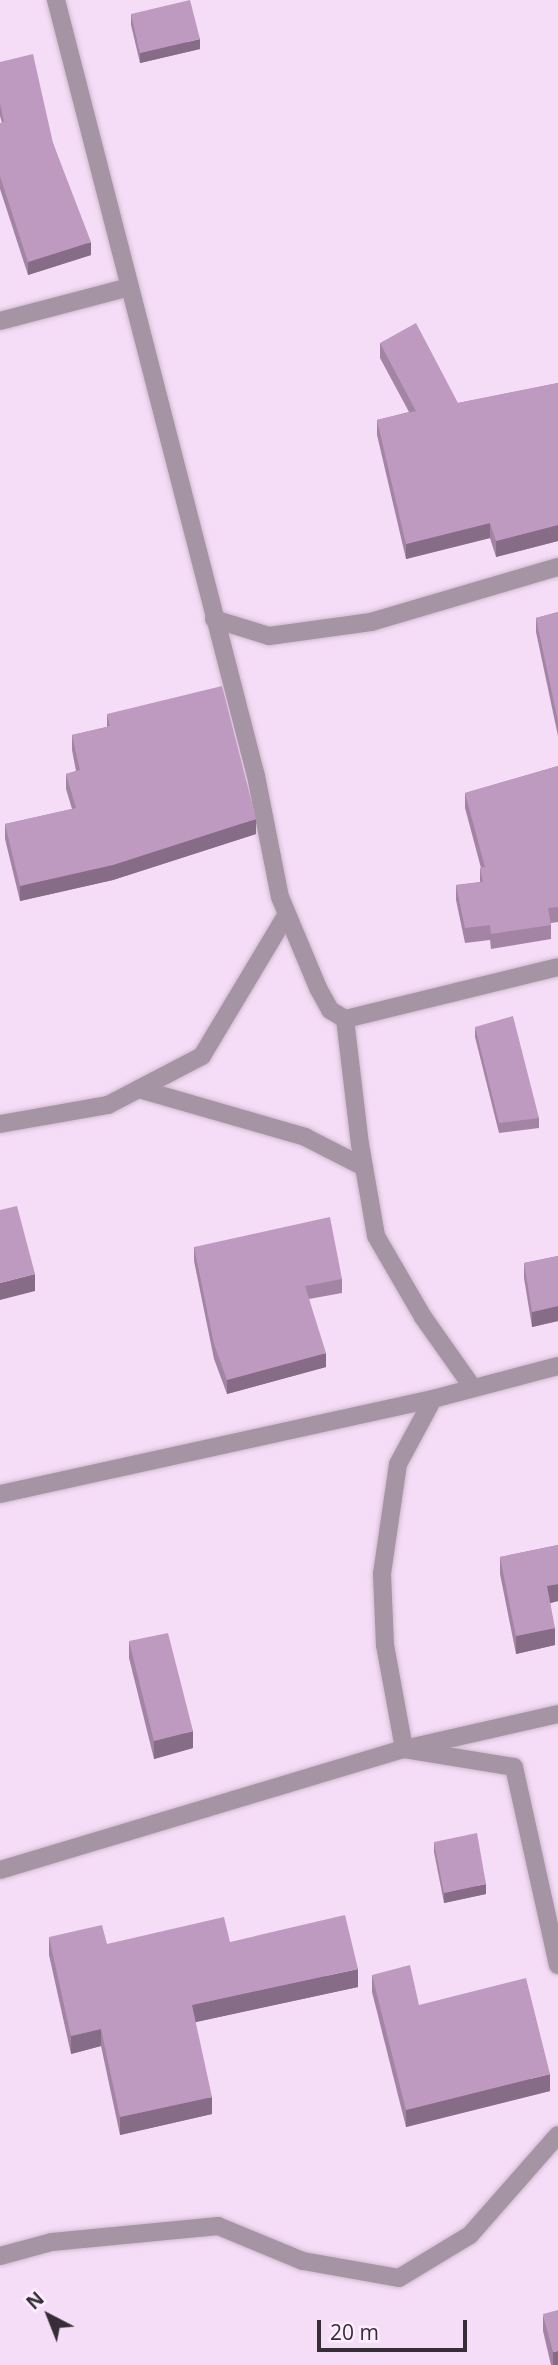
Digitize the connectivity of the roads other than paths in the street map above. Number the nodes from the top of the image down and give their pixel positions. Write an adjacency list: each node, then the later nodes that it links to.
1 (56, 0): 2 (street)
2 (130, 287): 3 (street); 5 (street)
3 (0, 321)
4 (558, 567): 5 (street)
5 (214, 619): 6 (street)
6 (287, 914): 8 (street); 9 (street)
7 (558, 967): 8 (street)
8 (345, 1018): 11 (street)
9 (139, 1089): 10 (street); 11 (street)
10 (0, 1124)
11 (363, 1167): 13 (street)
12 (558, 1366): 13 (street)
13 (473, 1388): 14 (street)
14 (433, 1399): 15 (street); 17 (street)
15 (0, 1494)
16 (558, 1714): 17 (street)
17 (404, 1749): 18 (street); 19 (street)
18 (0, 1870)
19 (558, 1965)
20 (558, 2135): 21 (street)
21 (0, 2256)

